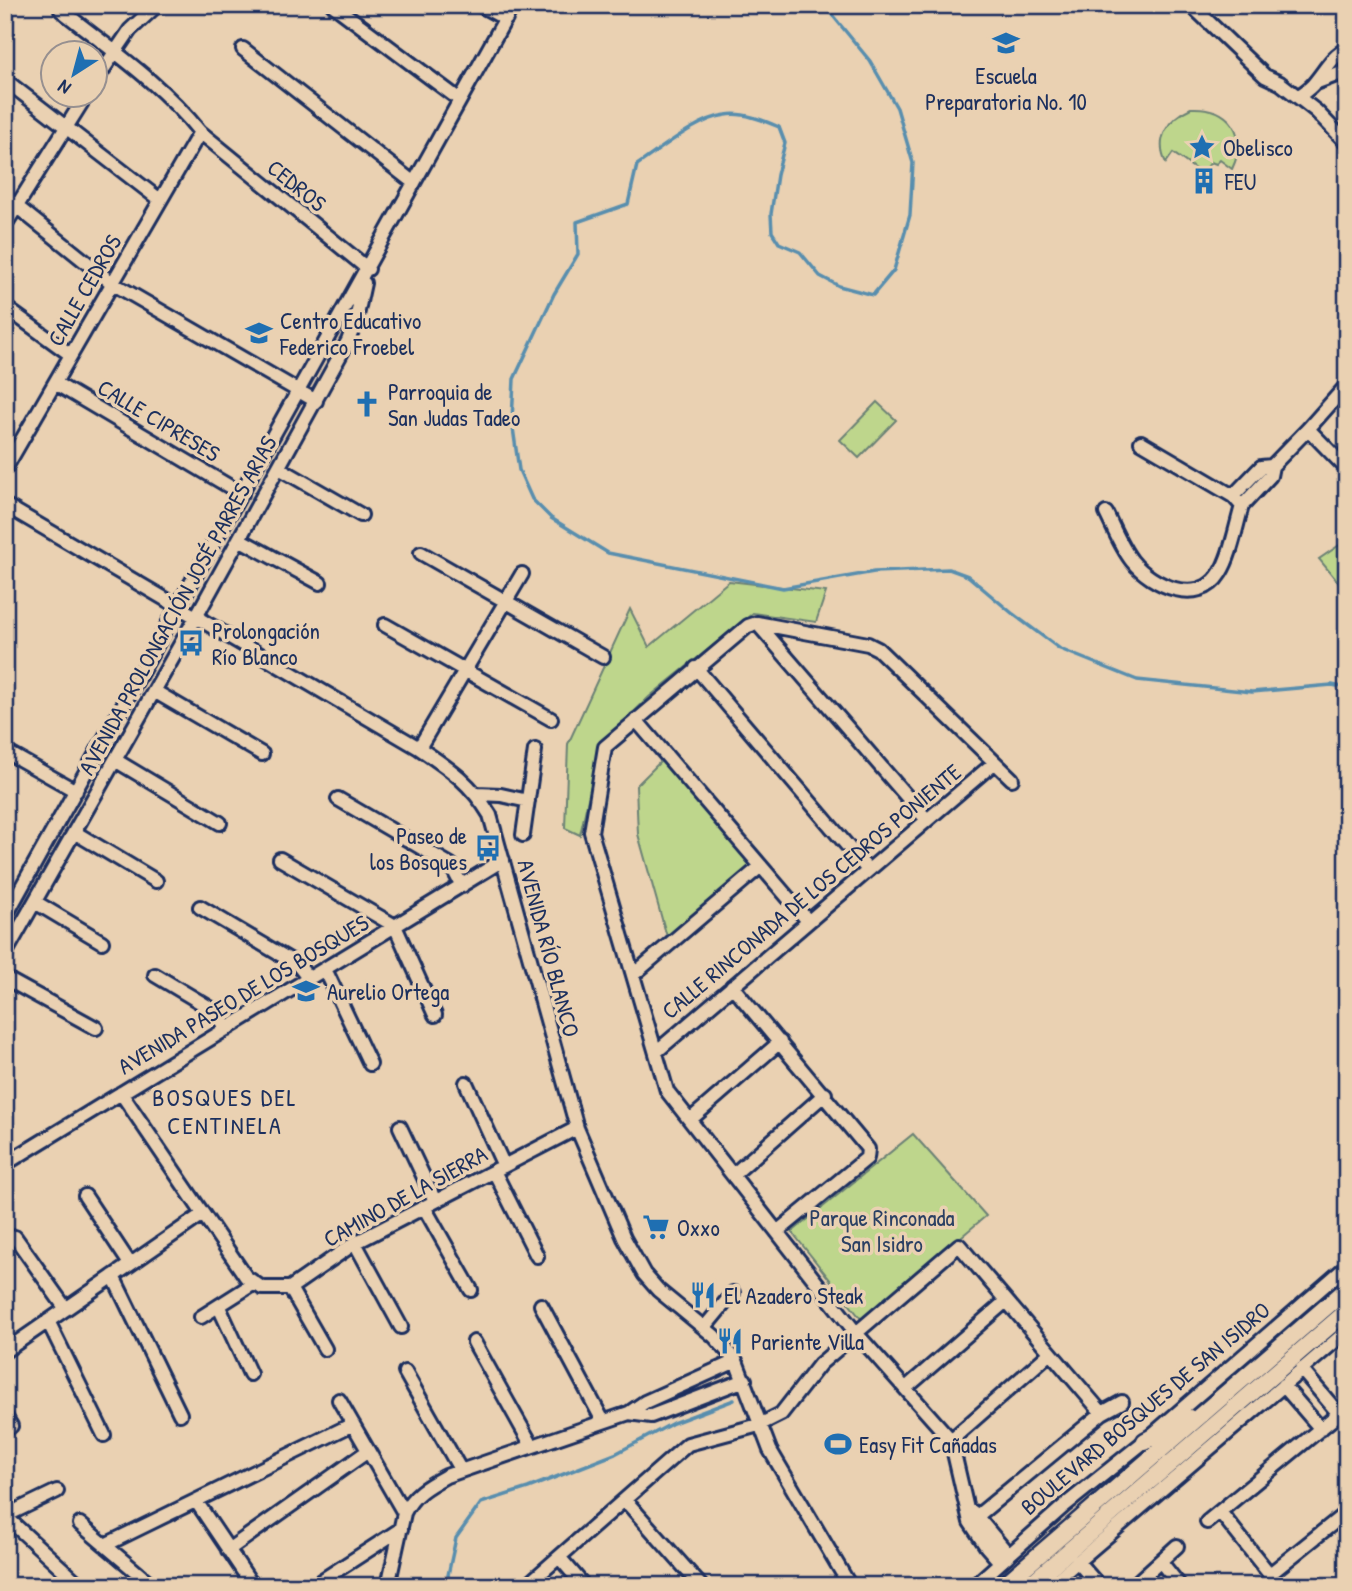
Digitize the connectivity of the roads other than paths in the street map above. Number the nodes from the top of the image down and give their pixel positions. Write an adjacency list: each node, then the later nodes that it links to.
1 (157, 5): 10 (street)
2 (333, 5): 16 (street)
3 (480, 5): 7 (street)
4 (513, 5): 7 (street, AVENIDA PROLONGACIÓN JOSÉ PARRES ARIAS)
5 (1191, 5): 15 (street)
6 (61, 10): 10 (street, CEDROS)
7 (506, 19): 16 (street, AVENIDA PROLONGACIÓN JOSÉ PARRES ARIAS)
8 (243, 49): 21 (street)
9 (1347, 49): 14 (street)
10 (114, 52): 11 (street); 19 (street, CEDROS)
11 (108, 61)
12 (1347, 71): 14 (street)
13 (5, 80): 18 (street)
14 (1315, 83): 15 (street)
15 (1299, 96): 20 (street)
16 (460, 100): 21 (street, AVENIDA PROLONGACIÓN JOSÉ PARRES ARIAS)
17 (78, 108): 18 (street)
18 (65, 128): 23 (street); 24 (street)
19 (200, 132): 23 (street, CALLE CEDROS); 26 (street, CEDROS)
20 (1347, 144)
21 (414, 183): 26 (street, AVENIDA PROLONGACIÓN JOSÉ PARRES ARIAS)
22 (5, 197): 24 (street)
23 (160, 200): 27 (street, CALLE CEDROS)
24 (17, 206): 25 (street); 27 (street)
25 (5, 225)
26 (368, 269): 32 (street, AVENIDA PROLONGACIÓN JOSÉ PARRES ARIAS); 33 (street, AVENIDA PROLONGACIÓN JOSÉ PARRES ARIAS)
27 (112, 283): 29 (street, CALLE CEDROS); 32 (street)
28 (5, 307): 29 (street)
29 (71, 355): 30 (street, CALLE CEDROS)
30 (55, 383): 37 (street, CALLE CEDROS); 39 (street, CALLE CIPRESES)
31 (1347, 385): 34 (street)
32 (299, 391): 33 (street); 39 (street, AVENIDA PROLONGACIÓN JOSÉ PARRES ARIAS)
33 (316, 401): 36 (street, AVENIDA PROLONGACIÓN JOSÉ PARRES ARIAS)
34 (1308, 429): 38 (street); 40 (street)
35 (1141, 442): 40 (street)
36 (279, 468): 43 (street); 44 (street, AVENIDA PROLONGACIÓN JOSÉ PARRES ARIAS)
37 (5, 469)
38 (1347, 469)
39 (242, 494): 49 (street, AVENIDA PROLONGACIÓN JOSÉ PARRES ARIAS)
40 (1237, 500): 42 (street)
41 (5, 505): 49 (street, AVENIDA RÍO BLANCO)
42 (1106, 513)
43 (361, 515)
44 (239, 539): 47 (street); 50 (street, AVENIDA PROLONGACIÓN JOSÉ PARRES ARIAS)
45 (421, 553): 48 (street)
46 (522, 573): 48 (street)
47 (320, 583)
48 (505, 601): 53 (street); 55 (street)
49 (179, 607): 50 (street, AVENIDA RÍO BLANCO); 66 (street, AVENIDA PROLONGACIÓN JOSÉ PARRES ARIAS)
50 (196, 617): 56 (street, AVENIDA PROLONGACIÓN JOSÉ PARRES ARIAS); 59 (street, AVENIDA RÍO BLANCO)
51 (752, 624): 54 (street); 64 (street); 70 (street)
52 (385, 625): 55 (street)
53 (603, 657)
54 (696, 668): 58 (street); 77 (street)
55 (465, 670): 57 (street); 59 (street)
56 (154, 691): 62 (street); 63 (street, AVENIDA PROLONGACIÓN JOSÉ PARRES ARIAS)
57 (551, 719)
58 (636, 720): 76 (street); 89 (street)
59 (419, 748): 67 (street, AVENIDA RÍO BLANCO)
60 (535, 750): 69 (street)
61 (5, 751): 66 (street)
62 (262, 754)
63 (115, 760): 71 (street); 72 (street, AVENIDA PROLONGACIÓN JOSÉ PARRES ARIAS)
64 (994, 763): 65 (street); 70 (street, CALLE RINCONADA DE LOS CEDROS PONIENTE)
65 (1012, 779)
66 (76, 791): 82 (street, AVENIDA PROLONGACIÓN JOSÉ PARRES ARIAS)
67 (477, 794): 69 (street); 75 (street, AVENIDA RÍO BLANCO)
68 (338, 799): 79 (street)
69 (528, 801): 73 (street)
70 (927, 820): 77 (street, CALLE RINCONADA DE LOS CEDROS PONIENTE)
71 (220, 823)
72 (74, 832): 78 (street); 80 (street, AVENIDA PROLONGACIÓN JOSÉ PARRES ARIAS)
73 (523, 835)
74 (280, 859): 84 (street)
75 (503, 860): 79 (street, AVENIDA PASEO DE LOS BOSQUES); 104 (street, AVENIDA RÍO BLANCO)
76 (761, 866): 83 (street); 89 (street)
77 (868, 870): 83 (street, CALLE RINCONADA DE LOS CEDROS PONIENTE)
78 (156, 881)
79 (462, 886): 84 (street, AVENIDA PASEO DE LOS BOSQUES)
80 (35, 901): 85 (street); 86 (street, AVENIDA PROLONGACIÓN JOSÉ PARRES ARIAS)
81 (200, 907): 91 (street)
82 (5, 917)
83 (808, 921): 92 (street, CALLE RINCONADA DE LOS CEDROS PONIENTE)
84 (395, 926): 87 (street, AVENIDA PASEO DE LOS BOSQUES); 93 (street)
85 (102, 942)
86 (5, 954)
87 (325, 969): 91 (street, AVENIDA PASEO DE LOS BOSQUES); 98 (street)
88 (155, 975): 95 (street)
89 (633, 975): 97 (street)
90 (5, 978): 94 (street)
91 (309, 979): 95 (street, AVENIDA PASEO DE LOS BOSQUES)
92 (732, 986): 96 (street); 97 (street, CALLE RINCONADA DE LOS CEDROS PONIENTE)
93 (435, 1015)
94 (96, 1028)
95 (227, 1029): 100 (street, AVENIDA PASEO DE LOS BOSQUES)
96 (780, 1042): 101 (street); 102 (street)
97 (656, 1052): 102 (street)
98 (370, 1064)
99 (466, 1083): 106 (street)
100 (121, 1093): 105 (street, AVENIDA PASEO DE LOS BOSQUES); 110 (street)
101 (825, 1094): 107 (street); 111 (street)
102 (690, 1120): 107 (street)
103 (400, 1127): 109 (street)
104 (577, 1128): 106 (street, CAMINO DE LA SIERRA); 131 (street, AVENIDA RÍO BLANCO)
105 (5, 1164)
106 (499, 1168): 109 (street, CAMINO DE LA SIERRA); 114 (street)
107 (733, 1175): 111 (street)
108 (85, 1196): 115 (street)
109 (429, 1204): 113 (street, CAMINO DE LA SIERRA); 121 (street)
110 (203, 1214): 115 (street); 118 (street)
111 (777, 1232): 133 (street)
112 (15, 1237): 126 (street)
113 (355, 1243): 119 (street, CAMINO DE LA SIERRA); 130 (street)
114 (537, 1256)
115 (130, 1264): 117 (street)
116 (1347, 1266): 158 (street, BOULEVARD BOSQUES DE SAN ISIDRO)
117 (113, 1276): 126 (street); 151 (street)
118 (253, 1284): 119 (street); 125 (street)
119 (290, 1288): 135 (street)
120 (1347, 1289): 147 (main road, BOULEVARD BOSQUES DE SAN ISIDRO)
121 (471, 1290)
122 (733, 1293): 131 (street)
123 (1006, 1301): 133 (street); 137 (street); 144 (street)
124 (541, 1305): 152 (street)
125 (219, 1307): 128 (street); 141 (street)
126 (65, 1309): 129 (street)
127 (1347, 1311): 193 (main road)
128 (201, 1317)
129 (48, 1321): 136 (street); 156 (street)
130 (401, 1327)
131 (704, 1328): 138 (street, AVENIDA RÍO BLANCO)
132 (1347, 1331): 139 (street)
133 (856, 1333): 144 (street); 154 (street)
134 (474, 1342): 159 (street)
135 (325, 1349)
136 (5, 1350)
137 (1050, 1353): 150 (street); 157 (street)
138 (736, 1362): 142 (street, AVENIDA RÍO BLANCO); 149 (street)
139 (1301, 1369): 143 (street); 148 (street)
140 (405, 1372): 161 (street)
141 (250, 1374)
142 (745, 1380): 149 (street); 154 (street, AVENIDA RÍO BLANCO)
143 (1283, 1385): 155 (street); 178 (street)
144 (905, 1388): 157 (street)
145 (339, 1400): 153 (street)
146 (1122, 1402): 150 (street)
147 (1213, 1406): 158 (main road); 192 (main road, BOULEVARD BOSQUES DE SAN ISIDRO)
148 (1343, 1411): 155 (street)
149 (629, 1413): 152 (street)
150 (1102, 1413): 169 (street)
151 (180, 1414)
152 (603, 1421): 159 (street)
153 (353, 1424): 160 (street); 164 (street)
154 (759, 1425): 163 (street); 190 (street, AVENIDA RÍO BLANCO)
155 (1321, 1429): 165 (street)
156 (104, 1435)
157 (951, 1440): 169 (street)
158 (1145, 1441): 177 (street, BOULEVARD BOSQUES DE SAN ISIDRO)
159 (532, 1446): 161 (street)
160 (368, 1451): 167 (street); 175 (street)
161 (461, 1471): 167 (street)
162 (57, 1491): 168 (street)
163 (625, 1500): 176 (street); 189 (street)
164 (196, 1501): 173 (street); 175 (street)
165 (1220, 1512): 170 (street); 180 (street)
166 (1347, 1512): 180 (street)
167 (404, 1513): 172 (street)
168 (5, 1516): 182 (street)
169 (974, 1519): 177 (street)
170 (1207, 1522)
171 (80, 1524): 173 (street)
172 (401, 1529): 185 (street); 186 (street)
173 (105, 1545): 183 (street)
174 (1177, 1546): 179 (street)
175 (229, 1550): 184 (street)
176 (559, 1557): 187 (street); 188 (street)
177 (1005, 1558): 191 (street, BOULEVARD BOSQUES DE SAN ISIDRO)
178 (1077, 1561): 181 (street); 194 (street)
179 (1161, 1562): 195 (street); 196 (street)
180 (1270, 1574): 197 (street)
181 (1057, 1583)
182 (81, 1586)
183 (153, 1586)
184 (253, 1586)
185 (313, 1586)
186 (388, 1586)
187 (526, 1586)
188 (584, 1586)
189 (701, 1586)
190 (850, 1586)
191 (974, 1586)
192 (1003, 1586)
193 (1028, 1586)
194 (1098, 1586)
195 (1133, 1586)
196 (1180, 1586)
197 (1279, 1586)

